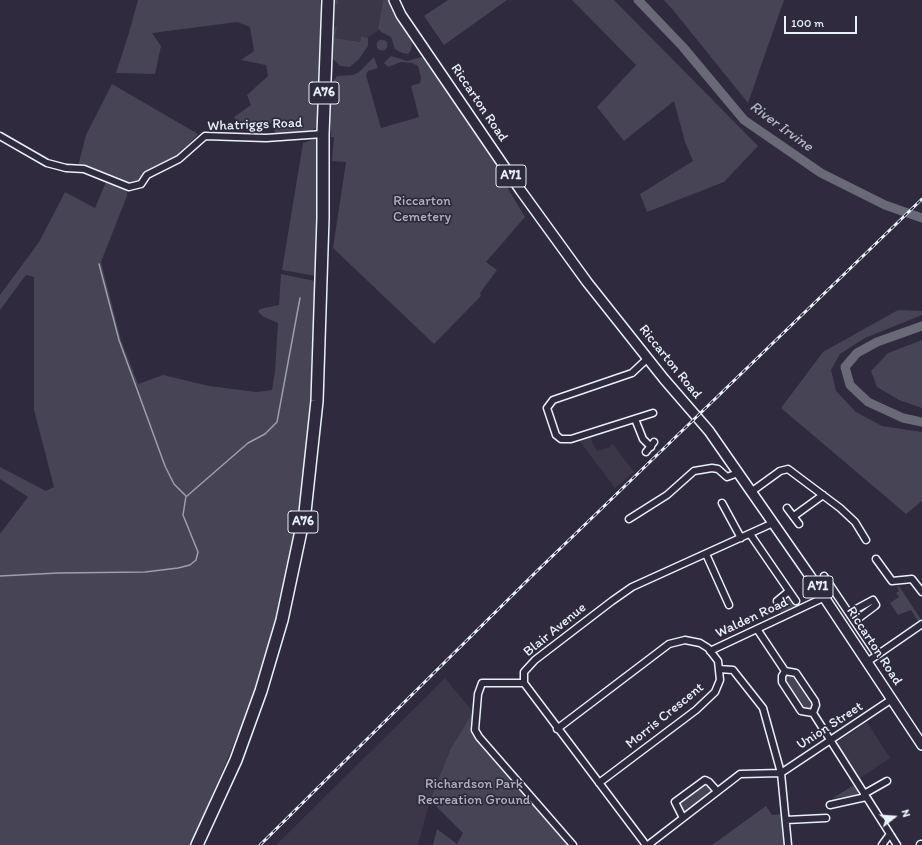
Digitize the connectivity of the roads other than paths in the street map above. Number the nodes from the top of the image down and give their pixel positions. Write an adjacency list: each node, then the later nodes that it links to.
1 (394, 0): 5 (main road, Riccarton Road / A71)
2 (327, 1): 3 (highway, A76)
3 (323, 134): 4 (street, Whatriggs Road); 55 (highway, A76)
4 (0, 136)
5 (648, 358): 7 (street); 9 (main road, Riccarton Road / A71)
6 (653, 413): 7 (street)
7 (635, 419): 8 (street)
8 (650, 447)
9 (738, 473): 10 (main road, Riccarton Road / A71); 15 (street)
10 (751, 492): 11 (street); 16 (main road, Riccarton Road / A71)
11 (823, 495): 14 (street); 20 (street)
12 (722, 503): 19 (street)
13 (787, 508): 14 (street)
14 (794, 516): 17 (street)
15 (629, 519)
16 (773, 523): 18 (street, Blair Avenue); 26 (main road, Riccarton Road / A71)
17 (799, 524)
18 (750, 534): 19 (street, Blair Avenue); 24 (street)
19 (741, 538): 21 (street, Blair Avenue)
20 (866, 540)
21 (706, 554): 29 (street); 39 (street, Blair Avenue)
22 (876, 559): 25 (street)
23 (824, 576): 30 (street, Riccarton Road)
24 (789, 592): 27 (street); 28 (street)
25 (922, 592)
26 (825, 597): 33 (street, Walden Road); 36 (main road, Riccarton Road / A71)
27 (777, 600)
28 (796, 601)
29 (729, 605)
30 (849, 613): 31 (street, Riccarton Road); 31 (street, Riccarton Road)
31 (855, 621): 35 (street, Riccarton Road)
32 (922, 624): 35 (street)
33 (758, 629): 34 (street, Walden Road); 38 (street)
34 (710, 651): 37 (street); 42 (street)
35 (877, 655): 36 (street)
36 (867, 662): 40 (main road, Riccarton Road / A71)
37 (719, 669): 45 (street); 47 (street, Morris Crescent)
38 (785, 671): 41 (street); 41 (street)
39 (524, 683): 42 (street); 56 (street)
40 (892, 699): 43 (street, Union Street); 44 (main road, Riccarton Road / A71)
41 (813, 713): 43 (street)
42 (557, 729): 47 (street)
43 (830, 740): 45 (street, Union Street); 49 (street)
44 (922, 745)
45 (781, 773): 48 (street); 53 (street)
46 (887, 781): 49 (street)
47 (599, 782): 57 (street)
48 (717, 792): 51 (street); 51 (street)
49 (865, 795): 50 (street); 54 (street)
50 (830, 805)
51 (683, 818): 57 (street)
52 (826, 818): 53 (street)
53 (786, 820): 58 (street)
54 (890, 834): 59 (street); 60 (street)
55 (197, 845)
56 (572, 845)
57 (647, 845)
58 (788, 845)
59 (882, 845)
60 (897, 845)

